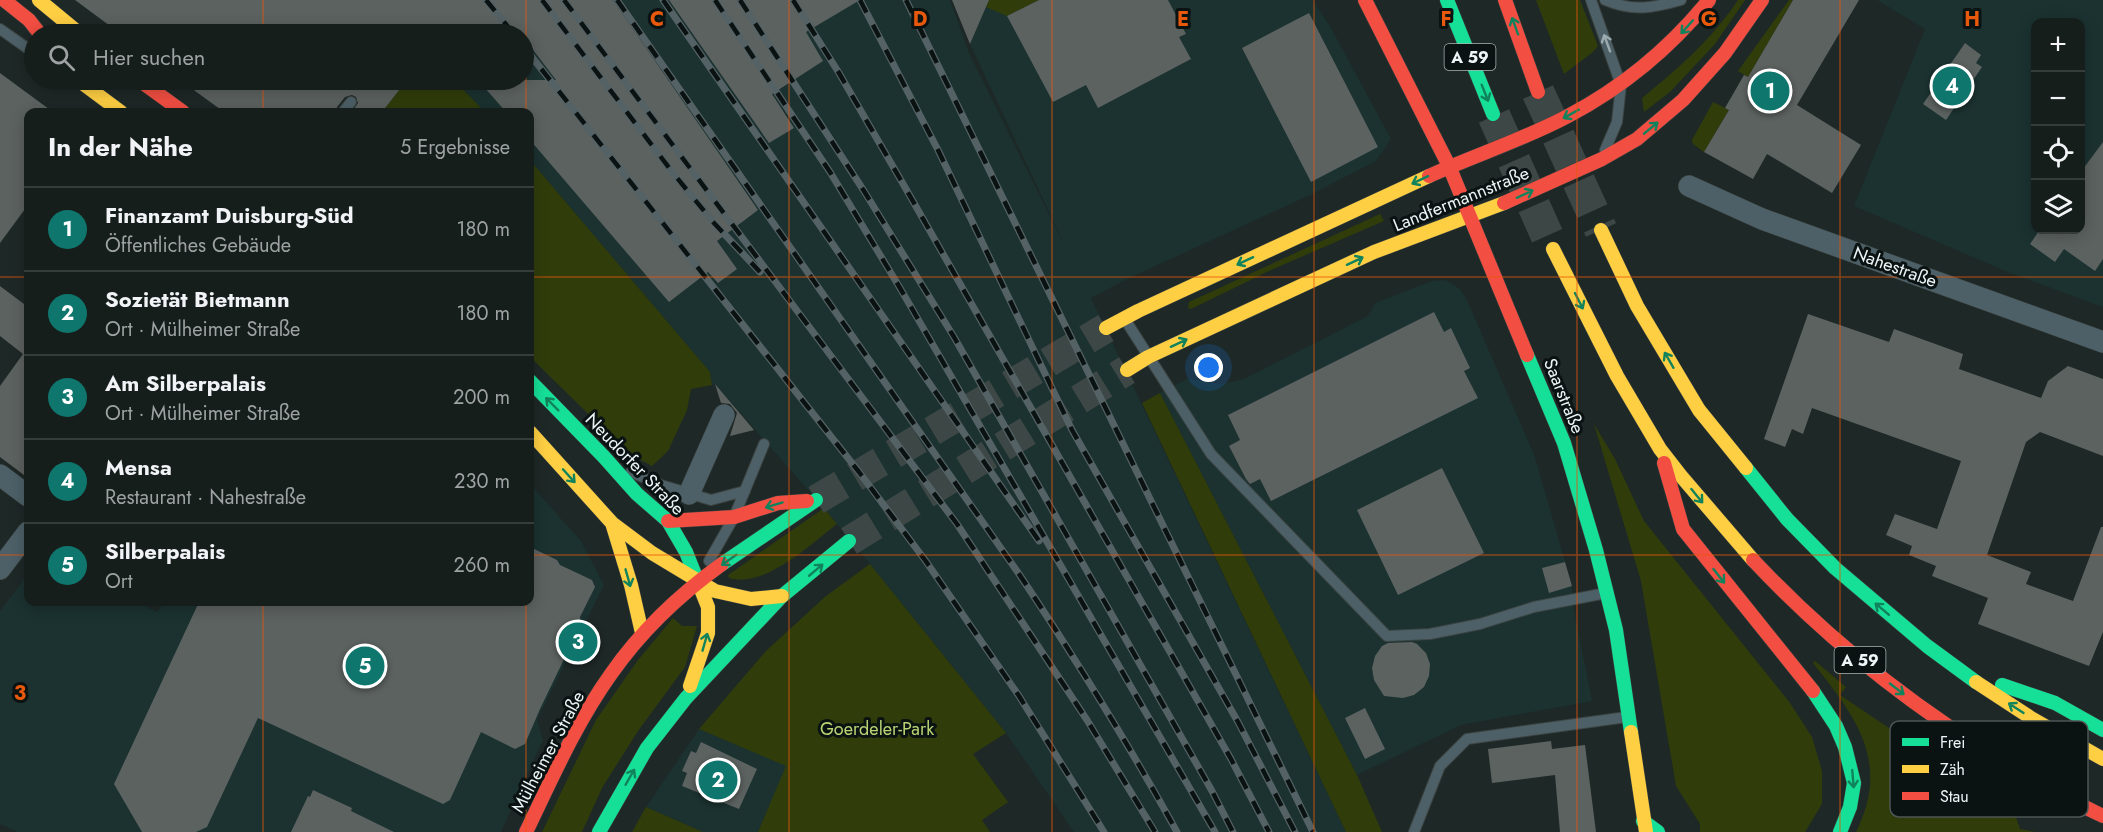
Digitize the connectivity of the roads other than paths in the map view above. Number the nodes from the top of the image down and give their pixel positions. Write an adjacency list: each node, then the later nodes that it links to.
1 (4, 0): 11 (main road)
2 (39, 0): 12 (main road)
3 (1365, 0): 25 (main road, Saarstraße)
4 (1447, 0): 23 (main road, A 59, one-way to 23)
5 (1505, 0): 18 (main road, A 59, one-way to 5)
6 (1591, 0): 15 (lane, one-way to 6)
7 (1605, 0): 8 (lane)
8 (1681, 0)
9 (1709, 0): 15 (main road, Landfermannstraße, one-way to 15)
10 (1762, 0): 24 (main road, Landfermannstraße, one-way to 10)
11 (32, 24)
12 (68, 24)
13 (0, 29): 14 (lane)
14 (24, 46)
15 (1622, 85): 24 (lane); 25 (main road, Landfermannstraße, one-way to 25)
16 (90, 90): 20 (main road)
17 (153, 90): 21 (main road)
18 (1538, 92)
19 (351, 102): 22 (lane)
20 (115, 108)
21 (178, 108)
22 (346, 108)
23 (1493, 114)
24 (1602, 159): 27 (main road, Landfermannstraße, one-way to 24)
25 (1449, 166): 27 (main road, Saarstraße); 30 (main road, Landfermannstraße, one-way to 30)
26 (1689, 186): 32 (street, Nahestraße)
27 (1470, 215): 33 (main road, Landfermannstraße, one-way to 27); 52 (main road, Saarstraße)
28 (1601, 230): 55 (main road, A 59, one-way to 28)
29 (1552, 249): 39 (main road, A 59, one-way to 39)
30 (1124, 318): 31 (main road, Landfermannstraße); 33 (lane)
31 (1106, 328)
32 (2103, 342)
33 (1148, 357): 34 (main road, Landfermannstraße); 52 (lane)
34 (1127, 370)
35 (534, 385): 40 (main road, Neudorfer Straße, one-way to 35)
36 (724, 415): 44 (street)
37 (534, 436): 47 (main road, one-way to 47)
38 (764, 444): 42 (lane)
39 (1661, 450): 58 (main road, A 59, one-way to 58); 72 (main road, one-way to 72)
40 (604, 457): 44 (lane); 46 (main road, Neudorfer Straße)
41 (0, 475): 43 (street)
42 (744, 491): 44 (lane); 45 (lane)
43 (24, 493)
44 (689, 494)
45 (734, 517): 46 (main road); 51 (lane); 51 (main road)
46 (668, 521): 51 (main road, Neudorfer Straße)
47 (612, 523): 51 (main road); 54 (main road, one-way to 54)
48 (24, 537): 50 (street)
49 (849, 541): 53 (main road, one-way to 49)
50 (0, 569)
51 (697, 582): 53 (main road); 54 (main road, Mülheimer Straße); 56 (main road, Neudorfer Straße, one-way to 51)
52 (1607, 593): 57 (main road, Saarstraße)
53 (782, 596): 56 (main road)
54 (642, 633): 68 (main road, Mülheimer Straße)
55 (1961, 672): 59 (main road, A 59, one-way to 55); 60 (main road)
56 (686, 698): 69 (main road, one-way to 56)
57 (1630, 717): 67 (main road, Saarstraße); 70 (lane)
58 (1942, 721)
59 (2036, 721)
60 (2087, 721)
61 (2088, 722): 62 (main road)
62 (2103, 730)
63 (2088, 750): 64 (main road, A 59, one-way to 63)
64 (2103, 759)
65 (2088, 808): 66 (main road, A 59, one-way to 66)
66 (2103, 816)
67 (1645, 826): 71 (main road)
68 (526, 832)
69 (599, 832)
70 (1414, 832)
71 (1658, 832)
72 (1840, 832)

